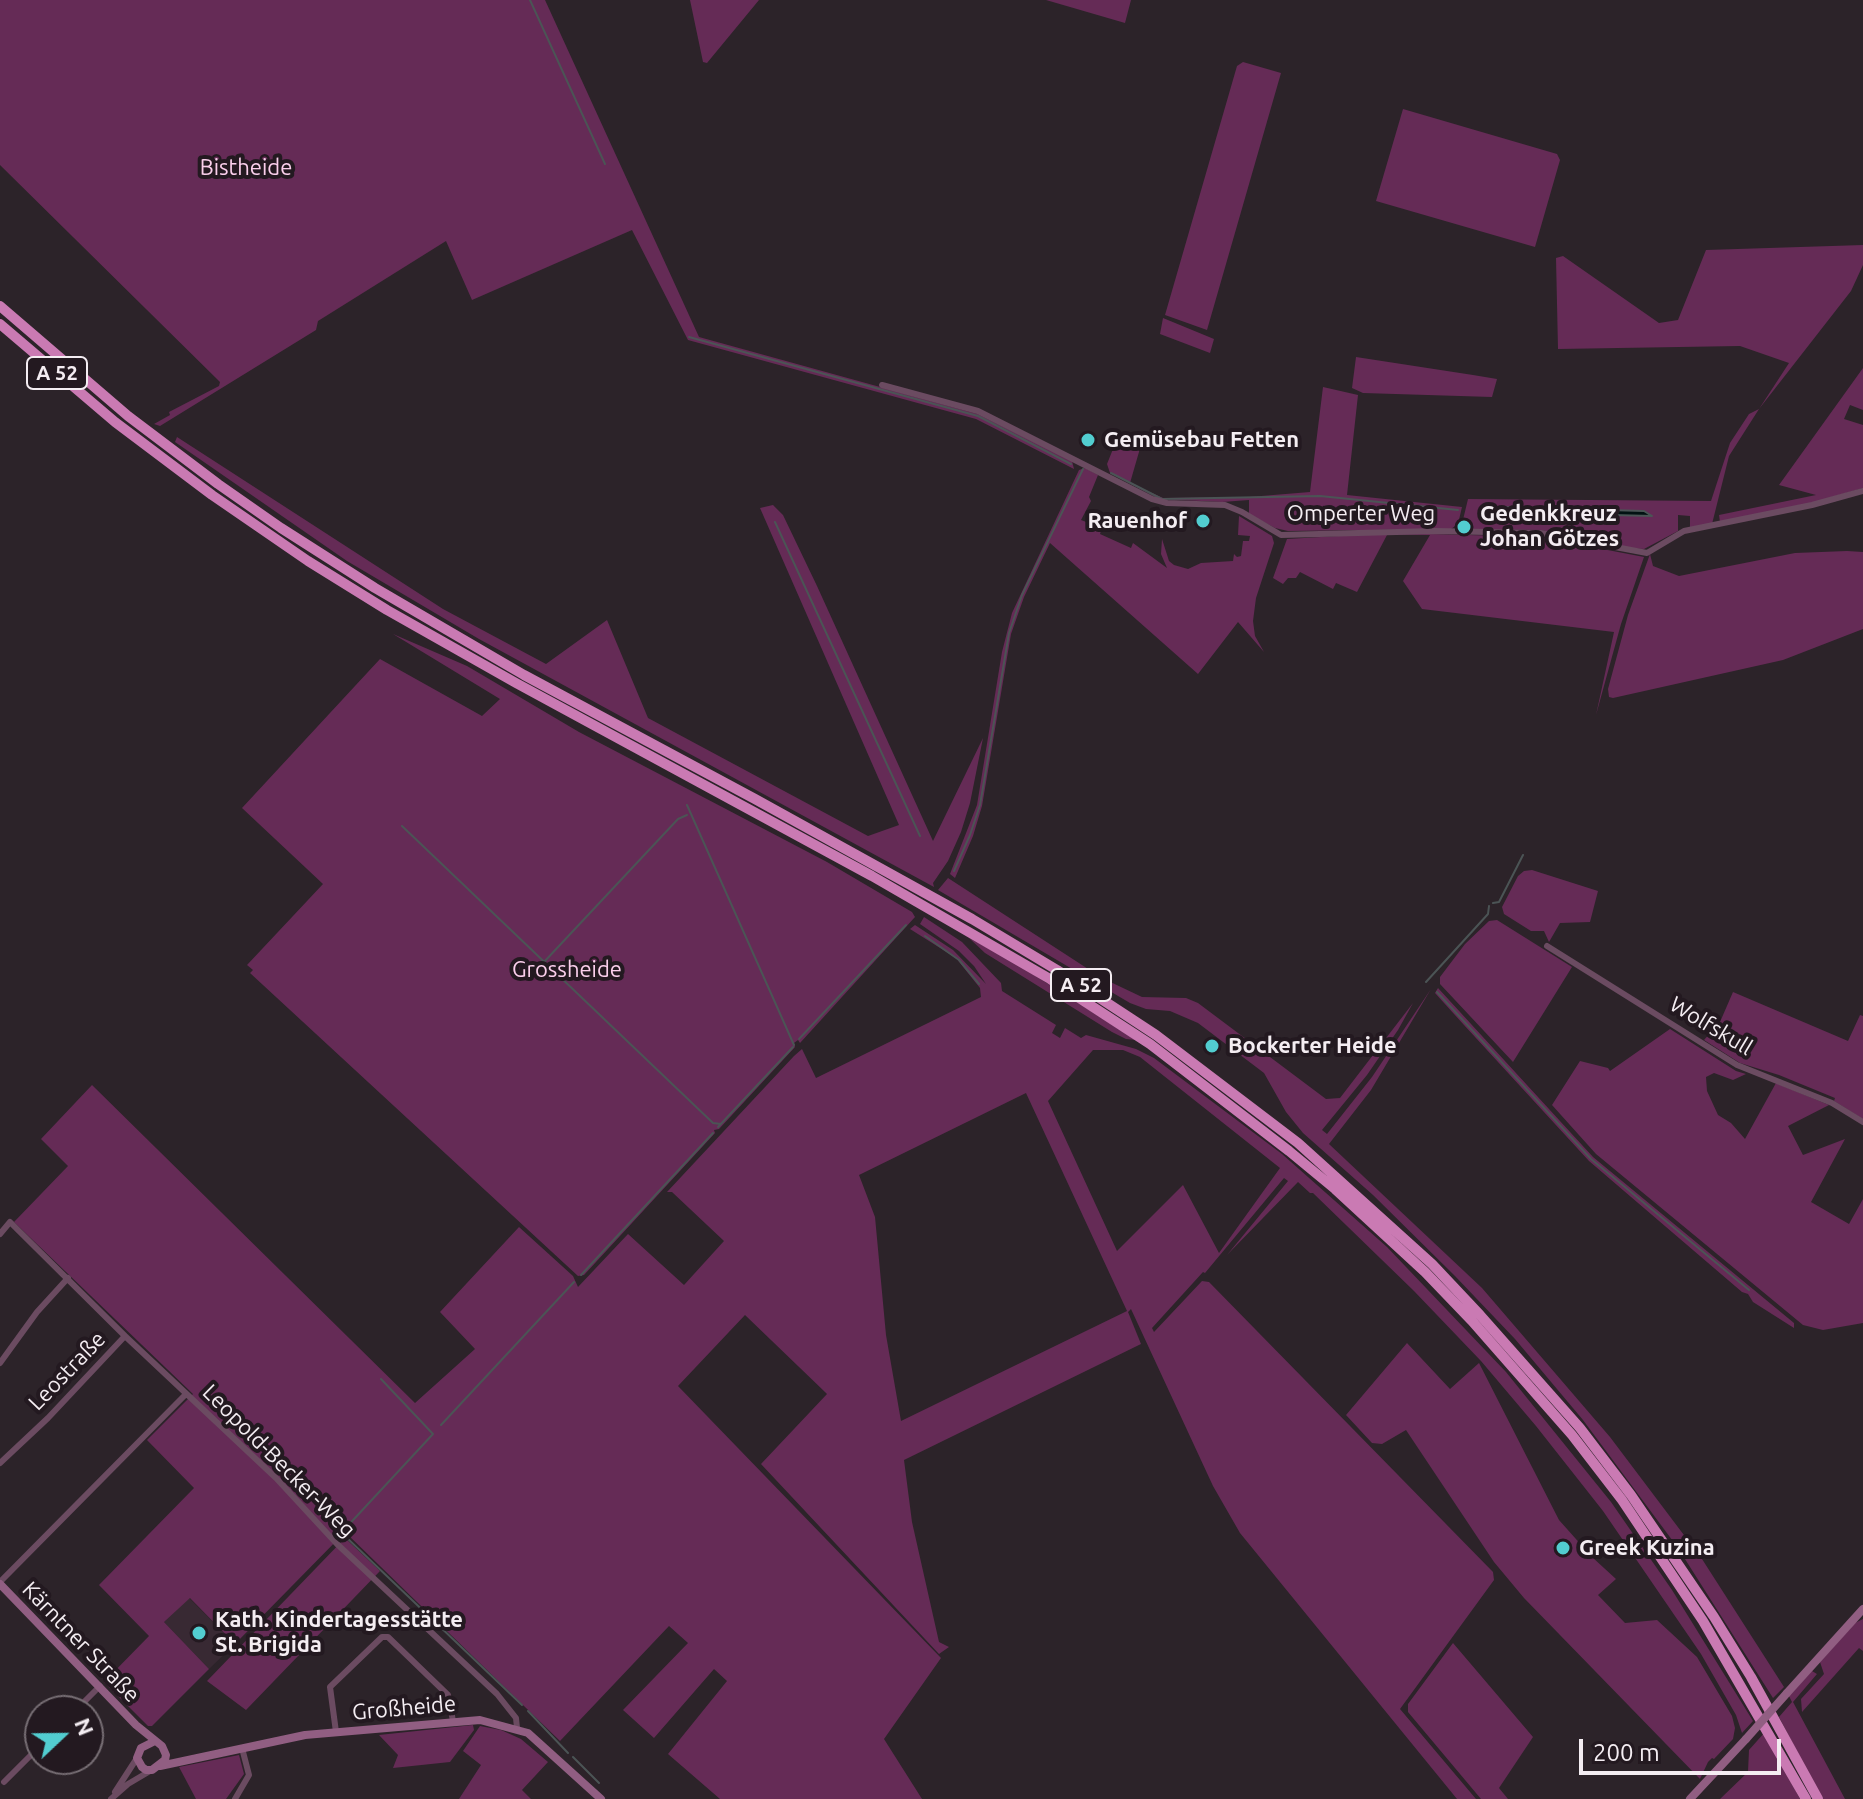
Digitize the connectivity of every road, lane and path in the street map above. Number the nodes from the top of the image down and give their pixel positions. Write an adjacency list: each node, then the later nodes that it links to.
1 (0, 306): 35 (highway, A 52)
2 (0, 324): 34 (highway, A 52)
3 (882, 385): 4 (street, Omperter Weg)
4 (1863, 491)
5 (1547, 946): 6 (street, Wolfskull)
6 (1863, 1122)
7 (0, 1234): 8 (street, Leopold-Becker-Weg)
8 (68, 1278): 9 (street, Leopold-Becker-Weg); 10 (street)
9 (125, 1336): 11 (street, Leopold-Becker-Weg); 12 (street, Leostraße)
10 (0, 1363)
11 (186, 1394): 13 (street); 19 (street, Leopold-Becker-Weg)
12 (0, 1463)
13 (0, 1583): 15 (street, Kärntner Straße)
14 (1863, 1609): 33 (street, bridge)
15 (100, 1686): 16 (street); 18 (street, Kärntner Straße)
16 (91, 1695)
17 (453, 1721): 19 (street, Großheide); 20 (street, Großheide); 20 (street)
18 (136, 1725): 21 (street, Kärntner Straße); 22 (street, Kärntner Straße)
19 (517, 1728): 32 (street, Großheide)
20 (336, 1732): 23 (street, Großheide)
21 (155, 1741): 22 (street); 24 (street)
22 (141, 1748): 25 (street)
23 (242, 1748): 26 (street, Großheide); 31 (street)
24 (166, 1755): 26 (street, Großheide); 28 (street)
25 (137, 1758): 28 (street); 30 (street)
26 (185, 1760): 28 (street, Großheide)
27 (24, 1762): 29 (street)
28 (156, 1768): 30 (street)
29 (4, 1782)
30 (111, 1799)
31 (235, 1799)
32 (601, 1799)
33 (1690, 1799)
34 (1806, 1799)
35 (1818, 1799)

